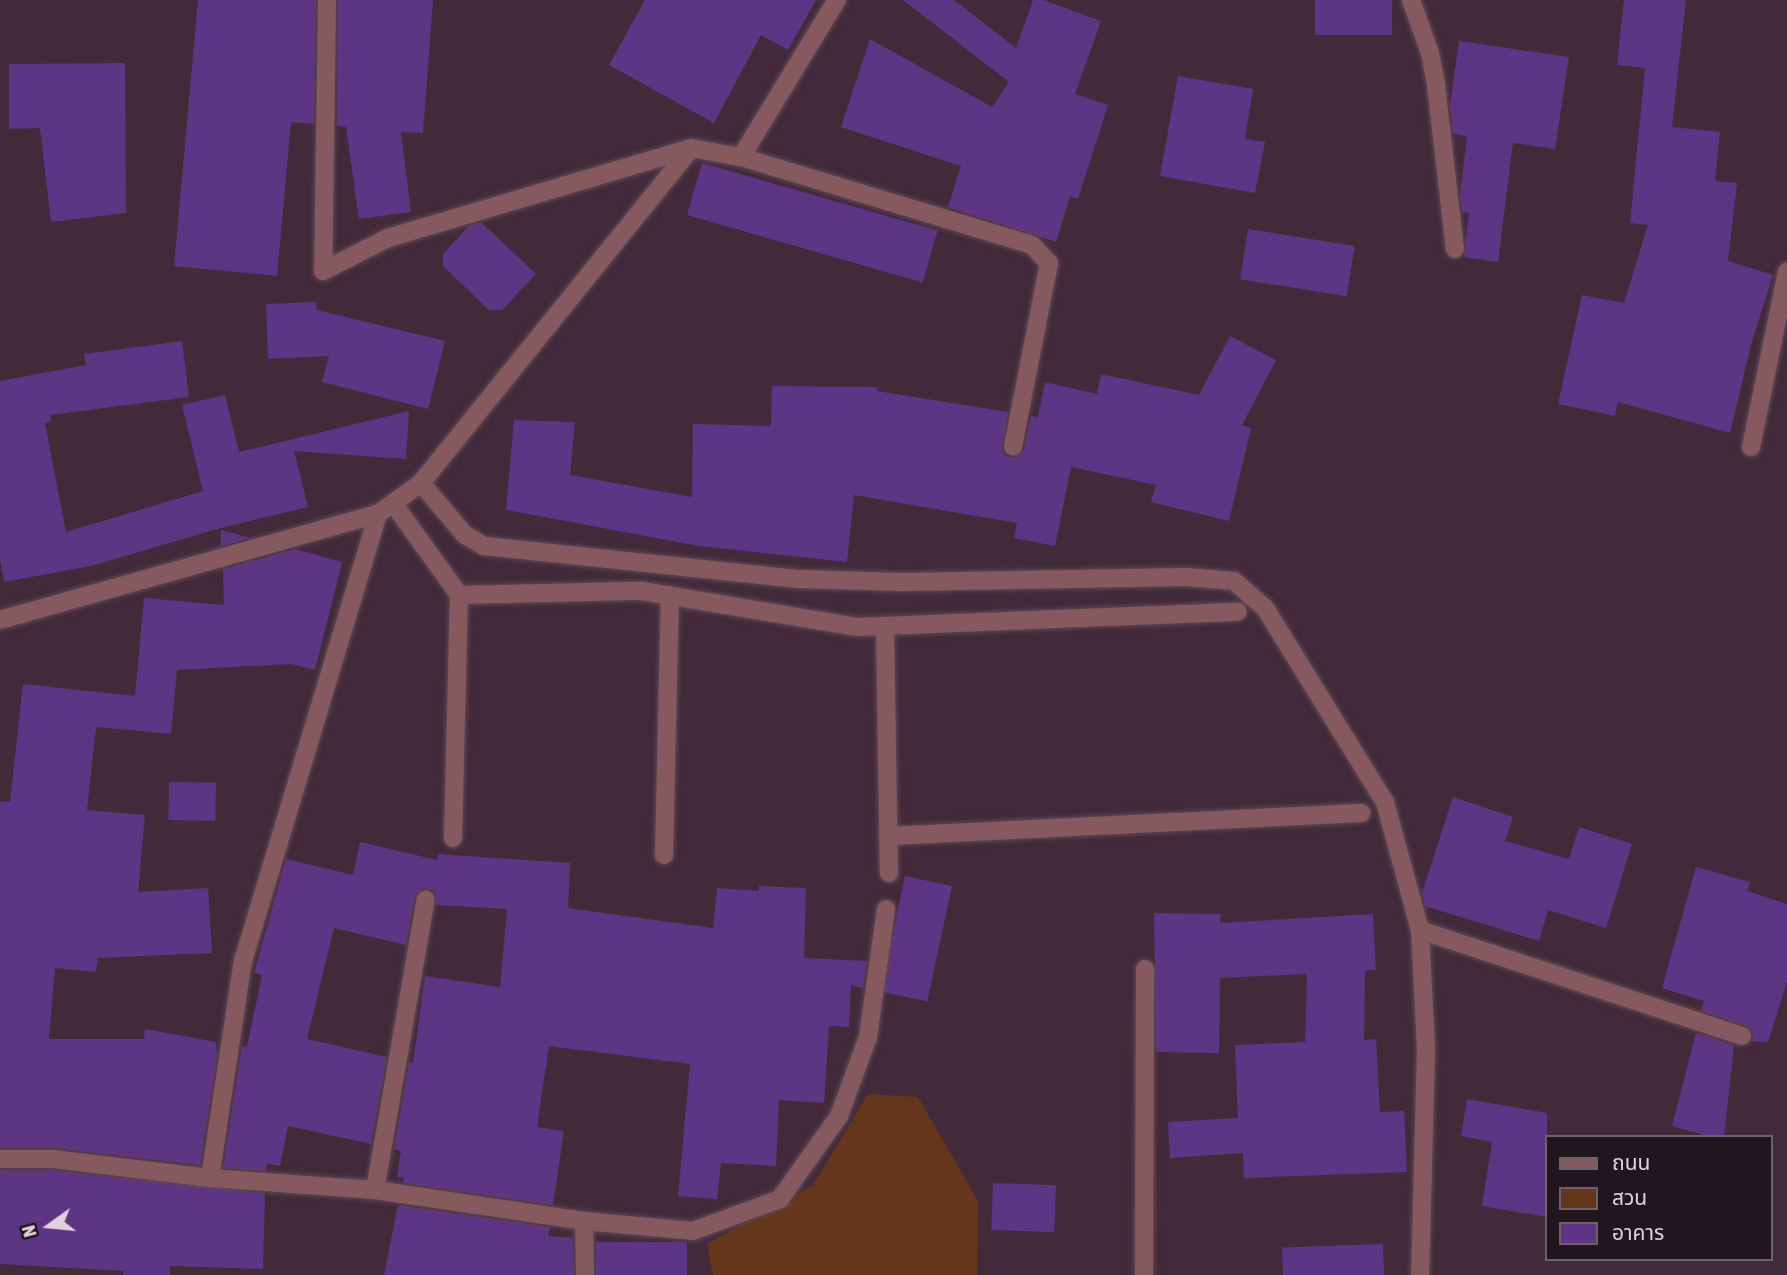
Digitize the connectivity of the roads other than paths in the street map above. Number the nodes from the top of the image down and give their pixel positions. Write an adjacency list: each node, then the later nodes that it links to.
1 (327, 0): 4 (street)
2 (837, 0): 5 (street)
3 (1411, 0): 6 (street)
4 (691, 148): 5 (street); 10 (street)
5 (741, 157): 8 (street)
6 (1455, 250)
7 (1787, 272): 9 (street)
8 (1013, 447)
9 (1751, 447)
10 (421, 483): 11 (street); 24 (street)
11 (385, 509): 12 (street); 15 (street); 28 (street)
12 (459, 595): 13 (street); 19 (street)
13 (670, 596): 16 (street); 20 (street)
14 (1238, 612): 16 (street)
15 (0, 620)
16 (885, 626): 18 (street)
17 (1361, 813): 18 (street)
18 (888, 835): 21 (street)
19 (453, 838)
20 (664, 855)
21 (888, 873)
22 (426, 899): 29 (street)
23 (886, 909): 30 (street)
24 (1420, 930): 26 (street); 33 (street)
25 (1145, 969): 32 (street)
26 (1742, 1036)
27 (0, 1160): 28 (street)
28 (210, 1178): 29 (street)
29 (375, 1190): 30 (street)
30 (584, 1221): 31 (street)
31 (585, 1275)
32 (1144, 1275)
33 (1420, 1275)

